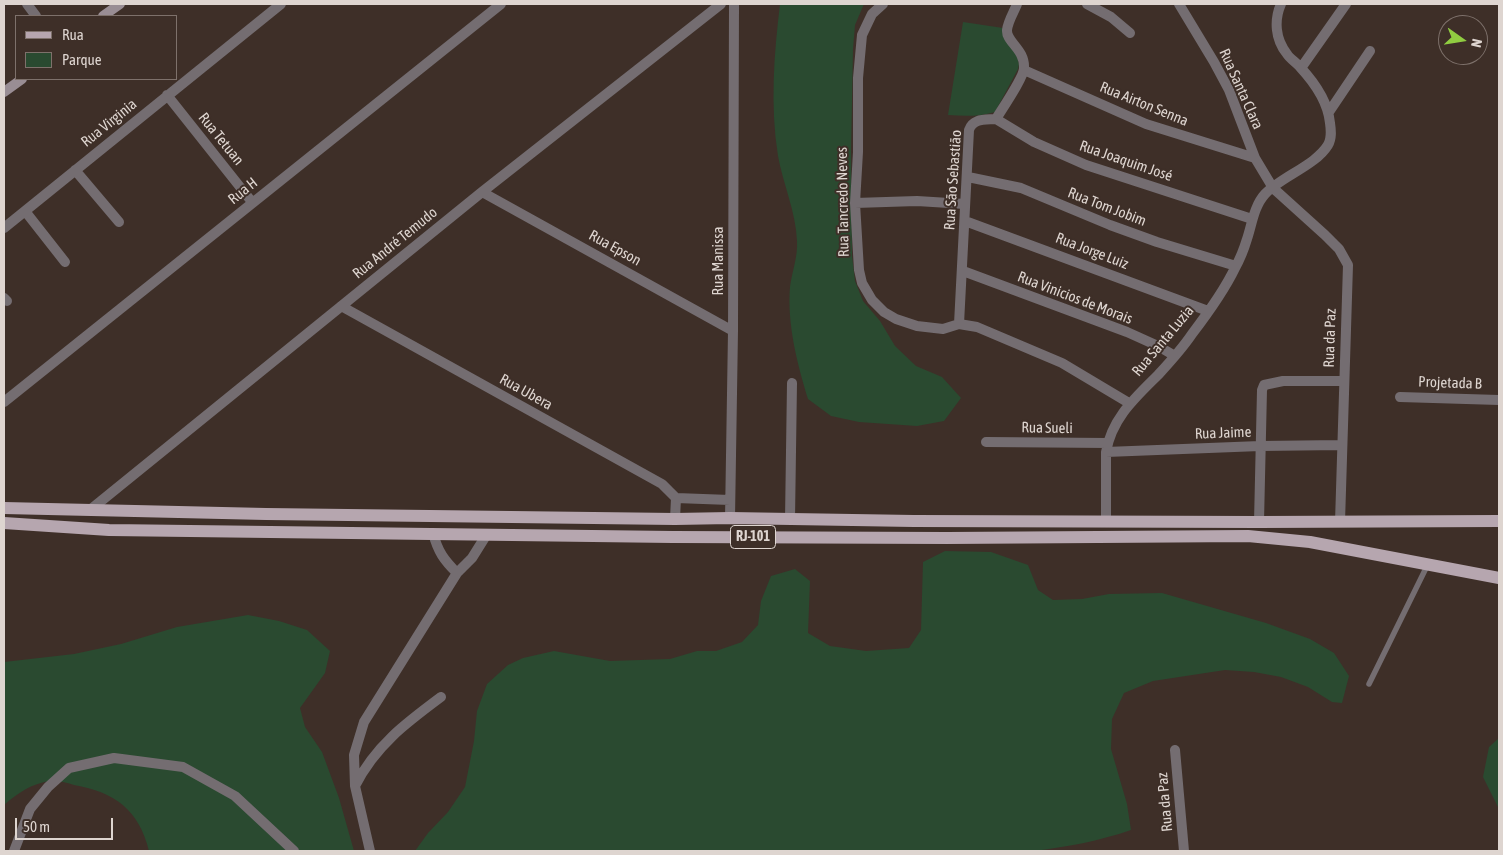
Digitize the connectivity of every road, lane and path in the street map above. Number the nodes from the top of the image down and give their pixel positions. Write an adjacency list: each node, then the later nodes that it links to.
1 (27, 4): 13 (street)
2 (120, 4): 14 (main road)
3 (281, 4): 21 (street, Rua Virginia)
4 (501, 4): 29 (street, Rua H)
5 (721, 4): 28 (street, Rua André Temudo)
6 (734, 4): 43 (street, Rua Manissa)
7 (883, 4): 30 (street, Rua Tancredo Neves)
8 (1017, 4): 18 (street)
9 (1087, 4): 15 (street)
10 (1179, 4): 24 (street, Rua Santa Clara)
11 (1281, 4): 17 (street)
12 (1346, 4): 17 (street)
13 (35, 15)
14 (104, 15)
15 (1130, 33)
16 (1370, 50): 22 (street)
17 (1301, 68): 22 (street)
18 (1024, 70): 23 (street); 24 (street, Rua Airton Senna)
19 (21, 80): 20 (main road)
20 (4, 92)
21 (167, 95): 25 (street, Rua Virginia); 29 (street, Rua Tetuan)
22 (1329, 112): 27 (street, Rua Santa Luzia)
23 (996, 119): 26 (street, Rua Sāo Sebastiāo); 33 (street, Rua Joaquim José)
24 (1255, 158): 27 (street, Rua Santa Clara)
25 (76, 170): 32 (street, Rua Virginia); 35 (street)
26 (968, 177): 31 (street, Rua Sāo Sebastiāo); 38 (street, Rua Tom Jobim)
27 (1273, 188): 33 (street, Rua Santa Luzia); 45 (street, Rua da Paz)
28 (482, 192): 40 (street, Rua André Temudo); 43 (street, Rua Epson)
29 (252, 202): 49 (street, Rua H)
30 (855, 203): 31 (street); 42 (street, Rua Tancredo Neves)
31 (966, 204): 34 (street, Rua Sāo Sebastiāo)
32 (24, 211): 36 (street, Rua Virginia); 37 (street)
33 (1252, 220): 38 (street, Rua Santa Luzia)
34 (965, 221): 39 (street, Rua Sāo Sebastiāo); 41 (street, Rua Jorge Luiz)
35 (119, 222)
36 (4, 228)
37 (64, 262)
38 (1236, 266): 41 (street, Rua Santa Luzia)
39 (963, 271): 42 (street, Rua Sāo Sebastiāo); 44 (street, Rua Vinicios de Morais)
40 (341, 306): 55 (street, Rua Ubera); 58 (street, Rua André Temudo)
41 (1208, 311): 44 (street, Rua Santa Luzia)
42 (959, 324): 50 (street, Rua Tancredo Neves)
43 (733, 331): 56 (street, Rua Manissa)
44 (1175, 356): 50 (street, Rua Santa Luzia)
45 (1344, 381): 52 (street, Rua da Paz); 53 (street)
46 (792, 383): 61 (street)
47 (1400, 397): 48 (street, Projetada B)
48 (1499, 400)
49 (4, 402)
50 (1129, 403): 54 (street, Rua Santa Luzia)
51 (986, 442): 54 (street, Rua Sueli)
52 (1342, 445): 53 (street, Rua Jaime); 65 (street, Rua da Paz)
53 (1260, 446): 54 (street, Rua Jaime); 64 (street)
54 (1107, 448): 62 (street, Rua Santa Luzia)
55 (676, 498): 56 (street); 60 (street)
56 (730, 500): 59 (street, Rua Manissa)
57 (4, 508): 58 (main road, RJ-101)
58 (90, 510): 60 (main road, RJ-101)
59 (730, 518): 60 (main road, RJ-101); 61 (main road, RJ-101)
60 (675, 519)
61 (790, 519): 62 (main road, RJ-101)
62 (1106, 521): 64 (main road, RJ-101)
63 (1499, 521): 65 (main road, RJ-101)
64 (1259, 522): 65 (main road, RJ-101)
65 (1340, 522)
66 (4, 523): 67 (main road, RJ-101)
67 (434, 534): 68 (main road, RJ-101); 70 (street)
68 (486, 534): 69 (main road, RJ-101); 70 (street)
69 (1428, 564): 71 (main road, RJ-101); 72 (lane)
70 (457, 573): 75 (street)
71 (1499, 578)
72 (1369, 684)
73 (441, 696): 75 (street)
74 (1175, 750): 79 (street, Rua da Paz)
75 (355, 786): 78 (street)
76 (14, 851): 77 (street)
77 (294, 851)
78 (370, 851)
79 (1184, 851)

